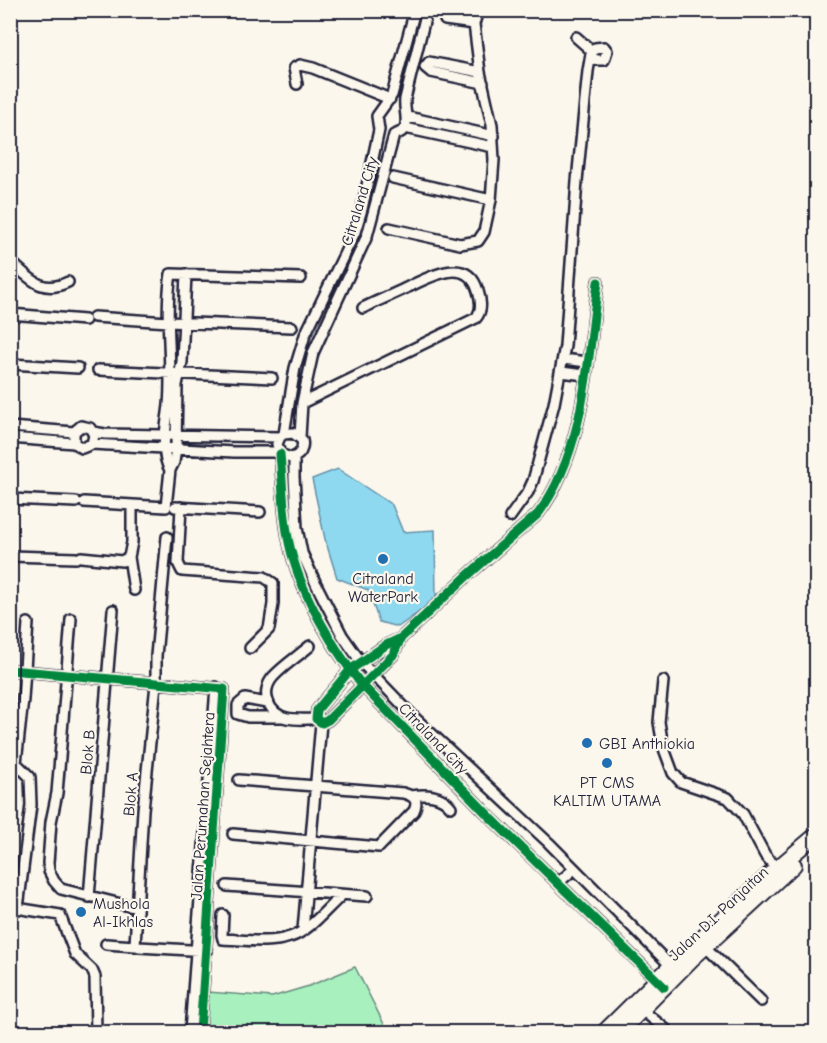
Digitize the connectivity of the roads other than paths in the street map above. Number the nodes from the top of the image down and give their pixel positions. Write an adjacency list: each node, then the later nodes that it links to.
1 (415, 10): 10 (street, Citraland City)
2 (427, 10): 11 (street)
3 (478, 10): 5 (street)
4 (445, 20): 5 (street)
5 (474, 24): 7 (street)
6 (576, 38): 30 (street)
7 (480, 72): 8 (street); 8 (street)
8 (483, 83): 15 (street)
9 (297, 84): 10 (street)
10 (388, 103): 11 (street); 13 (street, Citraland City)
11 (406, 114): 12 (street); 15 (street)
12 (405, 128): 14 (street); 16 (street)
13 (380, 130): 14 (street); 39 (street, Citraland City)
14 (394, 135): 40 (street, Citraland City)
15 (494, 136): 16 (street)
16 (493, 147): 18 (street)
17 (393, 178): 18 (street)
18 (491, 200): 19 (street)
19 (389, 228)
20 (10, 261): 23 (street)
21 (186, 274): 22 (street); 27 (street); 28 (street)
22 (301, 278)
23 (68, 282)
24 (598, 282): 31 (street)
25 (363, 308): 41 (street)
26 (10, 314): 27 (street)
27 (168, 322): 28 (street); 36 (street)
28 (185, 322): 29 (street); 36 (street)
29 (292, 327)
30 (563, 359): 31 (street); 35 (street)
31 (587, 362): 37 (street)
32 (10, 364): 33 (street)
33 (78, 368)
34 (98, 370): 36 (street)
35 (561, 372): 37 (street); 64 (street)
36 (175, 373): 38 (street); 45 (street); 46 (street)
37 (585, 375): 72 (street)
38 (272, 378)
39 (292, 383): 40 (street); 47 (street, Citraland City)
40 (305, 386): 41 (street, Citraland City)
41 (302, 404): 49 (street, Citraland City)
42 (10, 427): 43 (street)
43 (74, 432): 44 (street); 51 (street)
44 (93, 432): 45 (street); 52 (street)
45 (165, 435): 46 (street); 53 (street)
46 (176, 435): 48 (street); 54 (street)
47 (282, 435): 48 (street); 49 (street); 56 (street, Citraland City)
48 (247, 436): 55 (street)
49 (300, 437): 57 (street, Citraland City)
50 (10, 438): 51 (street)
51 (74, 442): 52 (street)
52 (92, 444): 53 (street)
53 (165, 448): 54 (street); 58 (street)
54 (176, 448): 55 (street); 58 (street)
55 (246, 452): 56 (street)
56 (279, 453): 57 (street); 77 (street, Citraland City)
57 (294, 458): 75 (street, Citraland City)
58 (170, 470): 61 (street)
59 (10, 499): 60 (street)
60 (132, 505): 61 (street); 67 (street)
61 (166, 507): 62 (street)
62 (181, 507): 63 (street); 74 (street)
63 (260, 512)
64 (510, 517)
65 (167, 537): 83 (street, Blok A)
66 (10, 556): 67 (street)
67 (129, 558): 68 (street)
68 (134, 590)
69 (113, 610): 81 (street, Blok B)
70 (71, 620): 79 (street)
71 (28, 623): 78 (street)
72 (402, 638): 75 (street); 80 (street)
73 (310, 646): 85 (street)
74 (250, 648)
75 (361, 662): 77 (street); 80 (street, Citraland City)
76 (10, 670): 78 (street, Jalan Perumahan Sejahtera)
77 (350, 670): 84 (street, Citraland City); 87 (street)
78 (25, 671): 79 (street, Jalan Perumahan Sejahtera); 88 (street)
79 (67, 675): 81 (street, Jalan Perumahan Sejahtera); 104 (street)
80 (373, 676): 84 (street); 97 (street, Citraland City)
81 (108, 680): 83 (street, Jalan Perumahan Sejahtera); 104 (street, Blok B)
82 (663, 681): 98 (street)
83 (156, 684): 106 (street, Blok A); 112 (street, Jalan Perumahan Sejahtera)
84 (362, 685): 87 (street); 99 (street, Citraland City)
85 (267, 703): 86 (street); 86 (street)
86 (284, 717): 87 (street)
87 (318, 721): 90 (street)
88 (13, 762): 105 (street)
89 (239, 780): 90 (street)
90 (316, 787): 91 (street); 95 (street)
91 (411, 796): 92 (street); 95 (street)
92 (451, 807)
93 (233, 834): 95 (street)
94 (816, 835): 98 (highway)
95 (311, 842): 101 (street)
96 (816, 846): 98 (highway, Jalan D.I. Panjaitan)
97 (574, 869): 99 (street); 113 (street, Citraland City)
98 (780, 872): 111 (highway, Jalan D.I. Panjaitan); 113 (highway)
99 (558, 883): 114 (street, Citraland City)
100 (227, 886): 101 (street)
101 (307, 891): 102 (street); 108 (street)
102 (342, 895): 103 (street); 108 (street)
103 (368, 896)
104 (88, 897): 106 (street)
105 (14, 907): 117 (street)
106 (137, 908): 110 (street, Blok A)
107 (223, 915): 108 (street)
108 (303, 930)
109 (106, 944): 110 (street)
110 (135, 946): 112 (street)
111 (706, 947): 113 (highway, Jalan D.I. Panjaitan); 115 (street)
112 (202, 951): 118 (street, Jalan Perumahan Sejahtera); 119 (street, Jalan Perumahan Sejahtera)
113 (675, 969): 114 (highway)
114 (660, 983): 116 (highway); 120 (highway)
115 (761, 1001)
116 (642, 1010): 121 (highway); 122 (street)
117 (96, 1032)
118 (190, 1032)
119 (200, 1032)
120 (604, 1032)
121 (620, 1032)
122 (669, 1032)

